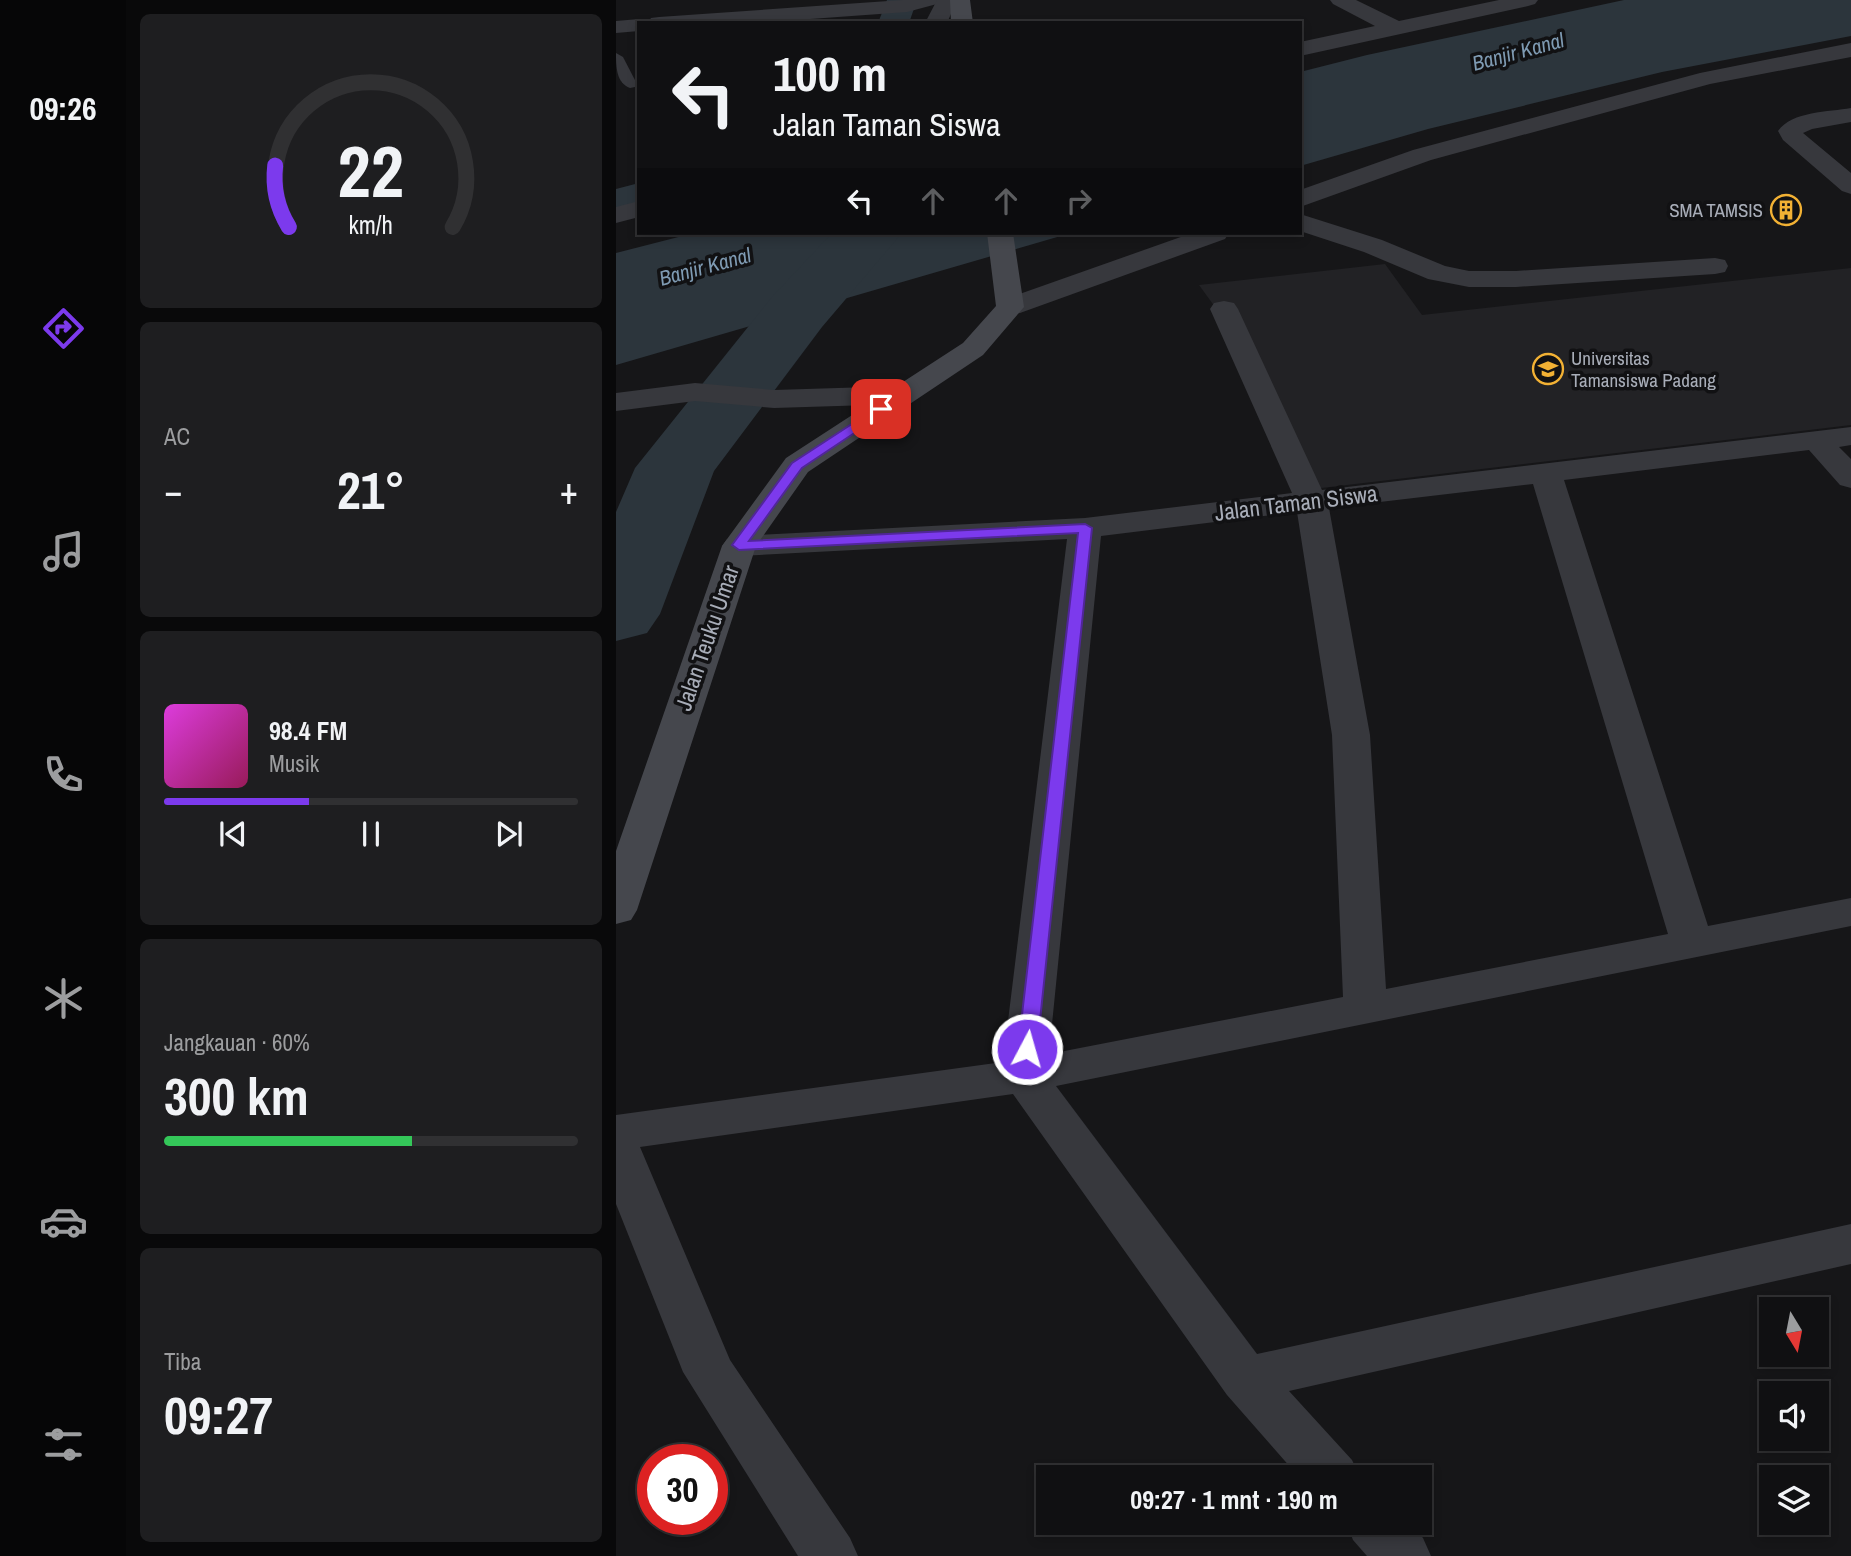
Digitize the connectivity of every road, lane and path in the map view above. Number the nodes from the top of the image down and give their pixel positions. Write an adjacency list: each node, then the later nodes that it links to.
1 (930, 0): 6 (street)
2 (947, 0): 7 (street)
3 (960, 0): 8 (main road)
4 (1339, 0): 11 (street)
5 (1528, 0): 11 (street)
6 (689, 21)
7 (937, 21)
8 (962, 21)
9 (637, 25): 10 (street)
10 (616, 27)
11 (1395, 28): 12 (street)
12 (1302, 49)
13 (1851, 50): 18 (street)
14 (616, 57): 15 (lane)
15 (630, 83)
16 (1851, 115): 17 (street)
17 (1851, 186)
18 (1302, 198)
19 (637, 210): 20 (street)
20 (616, 215)
21 (1302, 223): 24 (street)
22 (1000, 235): 25 (main road)
23 (1210, 235): 25 (street)
24 (1715, 265)
25 (1010, 307): 27 (main road, Jalan Teuku Umar)
26 (1224, 309): 33 (street)
27 (902, 395): 28 (street); 35 (main road, Jalan Teuku Umar)
28 (616, 402)
29 (1851, 436): 30 (street, Jalan Taman Siswa)
30 (1817, 441): 31 (street, Jalan Taman Siswa); 32 (street)
31 (1546, 474): 33 (street, Jalan Taman Siswa); 38 (street)
32 (1851, 478)
33 (1312, 502): 34 (street, Jalan Taman Siswa); 39 (street)
34 (1085, 528): 35 (street, Jalan Taman Siswa); 40 (street)
35 (739, 545): 36 (main road, Jalan Teuku Umar)
36 (618, 898)
37 (1851, 912): 38 (street)
38 (1692, 943): 39 (street)
39 (1365, 1007): 40 (street)
40 (1024, 1076): 41 (street); 44 (street)
41 (616, 1133)
42 (616, 1145): 47 (street)
43 (1851, 1244): 44 (street)
44 (1245, 1378): 45 (street)
45 (1322, 1465)
46 (1384, 1535): 48 (street)
47 (830, 1556)
48 (1403, 1556)

